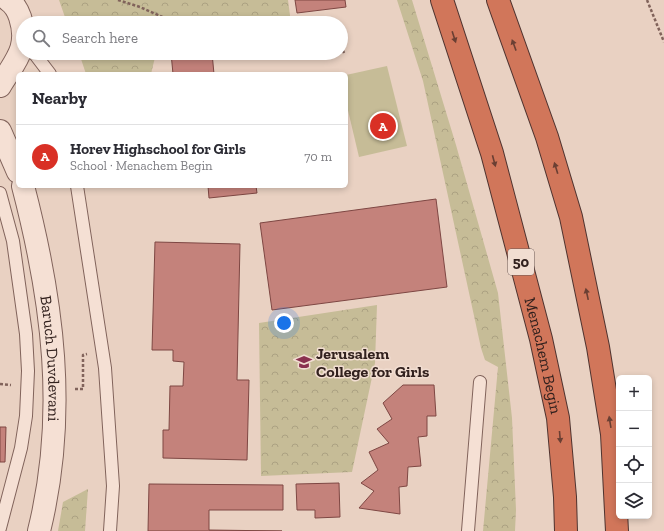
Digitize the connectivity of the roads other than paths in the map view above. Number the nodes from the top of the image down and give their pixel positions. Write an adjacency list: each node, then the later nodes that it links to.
1 (8, 0): 4 (street)
2 (442, 0): 19 (highway, Menachem Begin / 50, one-way to 19)
3 (498, 0): 20 (highway, one-way to 3)
4 (19, 16)
5 (17, 60): 8 (street)
6 (39, 60): 7 (lane)
7 (48, 72)
8 (3, 78)
9 (1, 135): 10 (street)
10 (16, 168)
11 (24, 188): 16 (street, Baruch Duvdevani)
12 (77, 188): 17 (lane)
13 (0, 193): 15 (lane)
14 (480, 382): 18 (lane)
15 (0, 528)
16 (39, 531)
17 (110, 531)
18 (468, 531)
19 (566, 531)
20 (617, 531)

